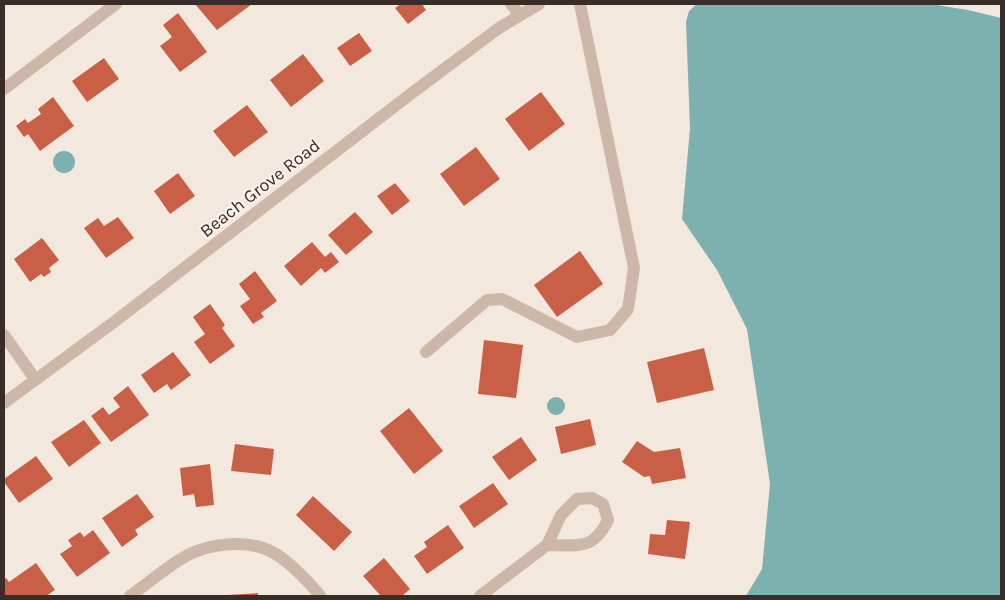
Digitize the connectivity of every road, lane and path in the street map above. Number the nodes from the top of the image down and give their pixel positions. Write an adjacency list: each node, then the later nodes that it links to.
1 (116, 4): 6 (street)
2 (511, 4): 5 (street)
3 (539, 4): 5 (street, Beach Grove Road)
4 (580, 4): 8 (street)
5 (520, 15): 9 (street, Beach Grove Road)
6 (4, 89)
7 (4, 335): 9 (street)
8 (426, 352)
9 (35, 379): 10 (street, Beach Grove Road)
10 (4, 403)
11 (547, 545): 11 (street); 14 (street)
12 (130, 596): 13 (street)
13 (320, 596)
14 (480, 596)

